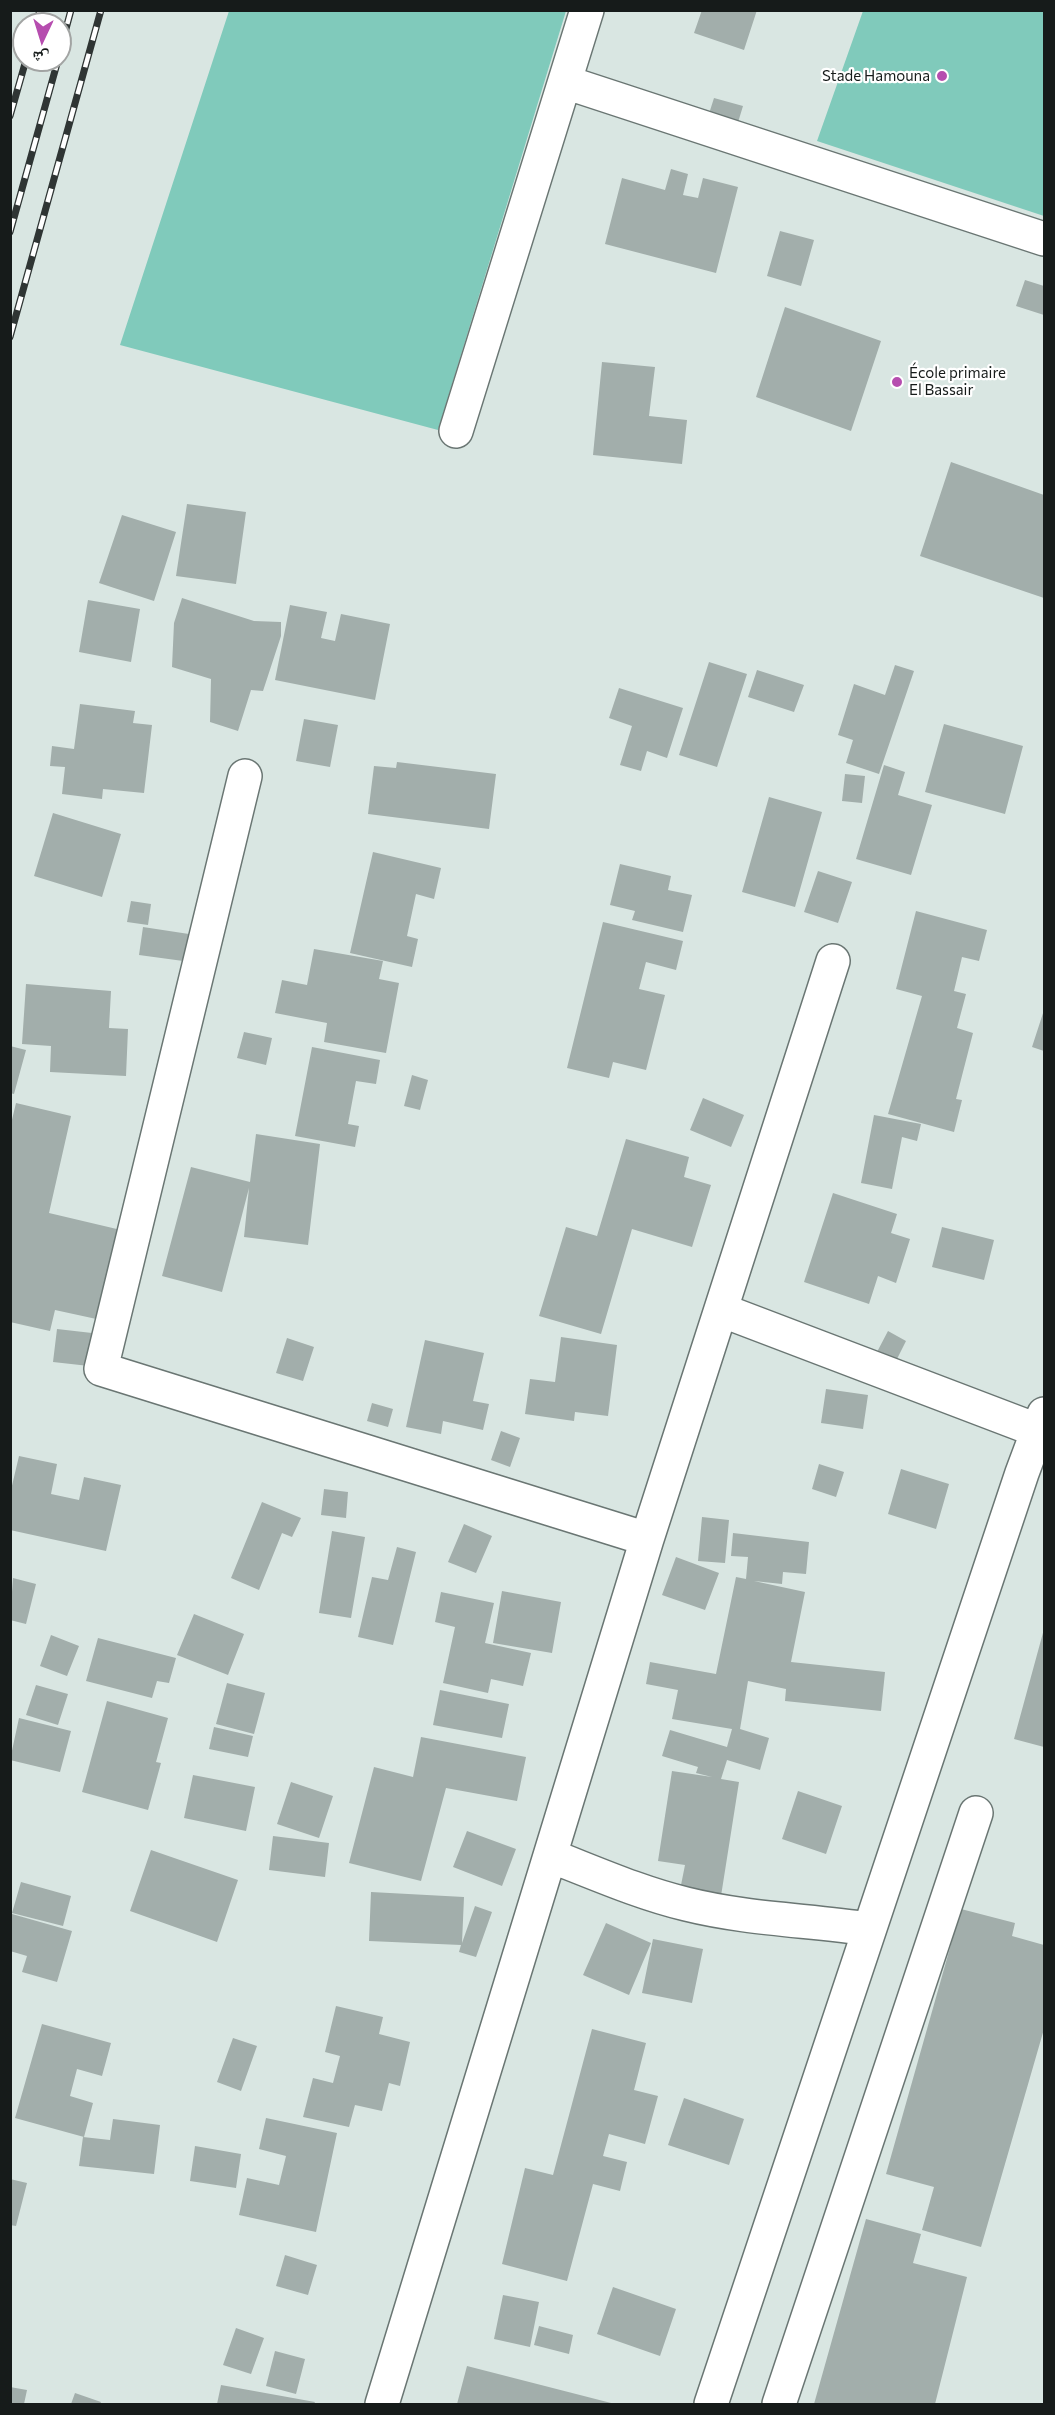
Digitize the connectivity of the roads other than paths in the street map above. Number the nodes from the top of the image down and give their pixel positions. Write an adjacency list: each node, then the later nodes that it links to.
1 (587, 10): 2 (street)
2 (565, 82): 3 (street); 4 (street)
3 (1044, 239)
4 (456, 431)
5 (245, 776): 9 (street)
6 (833, 961): 7 (street)
7 (721, 1310): 8 (street); 9 (street)
8 (1042, 1422): 12 (street)
9 (647, 1539): 11 (street)
10 (976, 1813): 15 (street)
11 (551, 1856): 12 (street); 13 (street)
12 (869, 1929): 14 (street)
13 (382, 2404)
14 (711, 2404)
15 (779, 2404)

